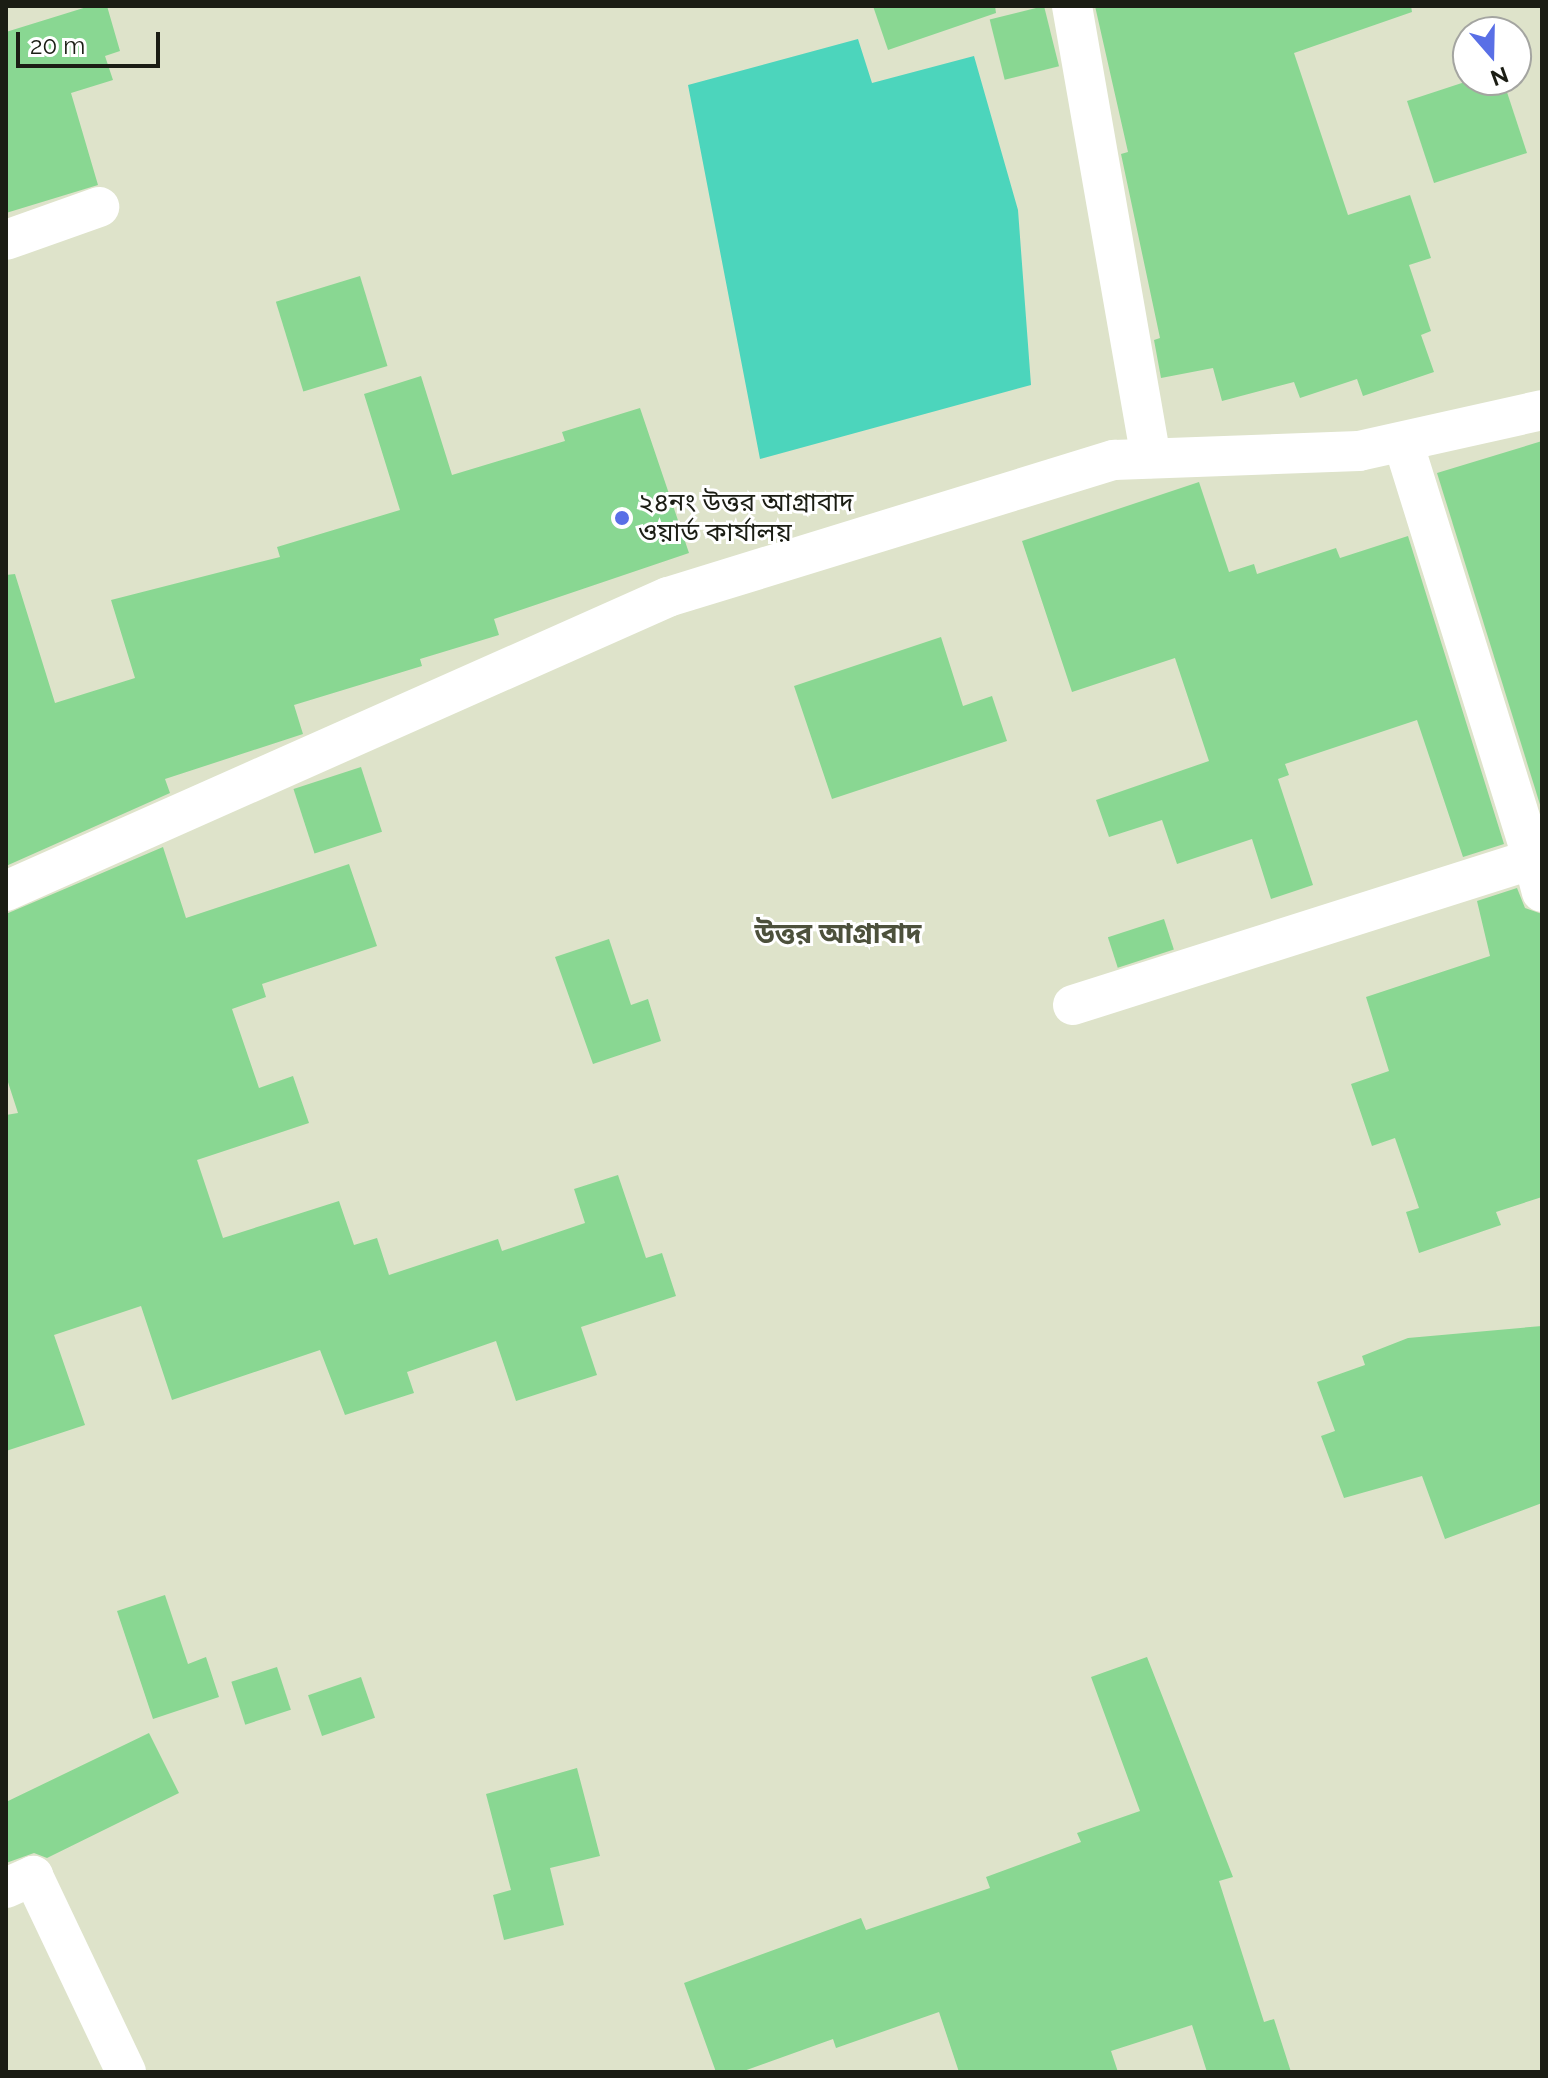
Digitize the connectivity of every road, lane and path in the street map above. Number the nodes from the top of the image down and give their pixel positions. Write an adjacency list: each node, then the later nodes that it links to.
1 (1072, 6): 6 (street)
2 (99, 207): 3 (street)
3 (6, 240)
4 (1542, 410): 5 (street)
5 (1403, 442): 6 (street); 7 (street)
6 (1151, 458): 8 (street)
7 (1537, 875): 9 (street)
8 (6, 891)
9 (1073, 1005)
10 (6, 1888): 11 (street)
11 (126, 2072)

